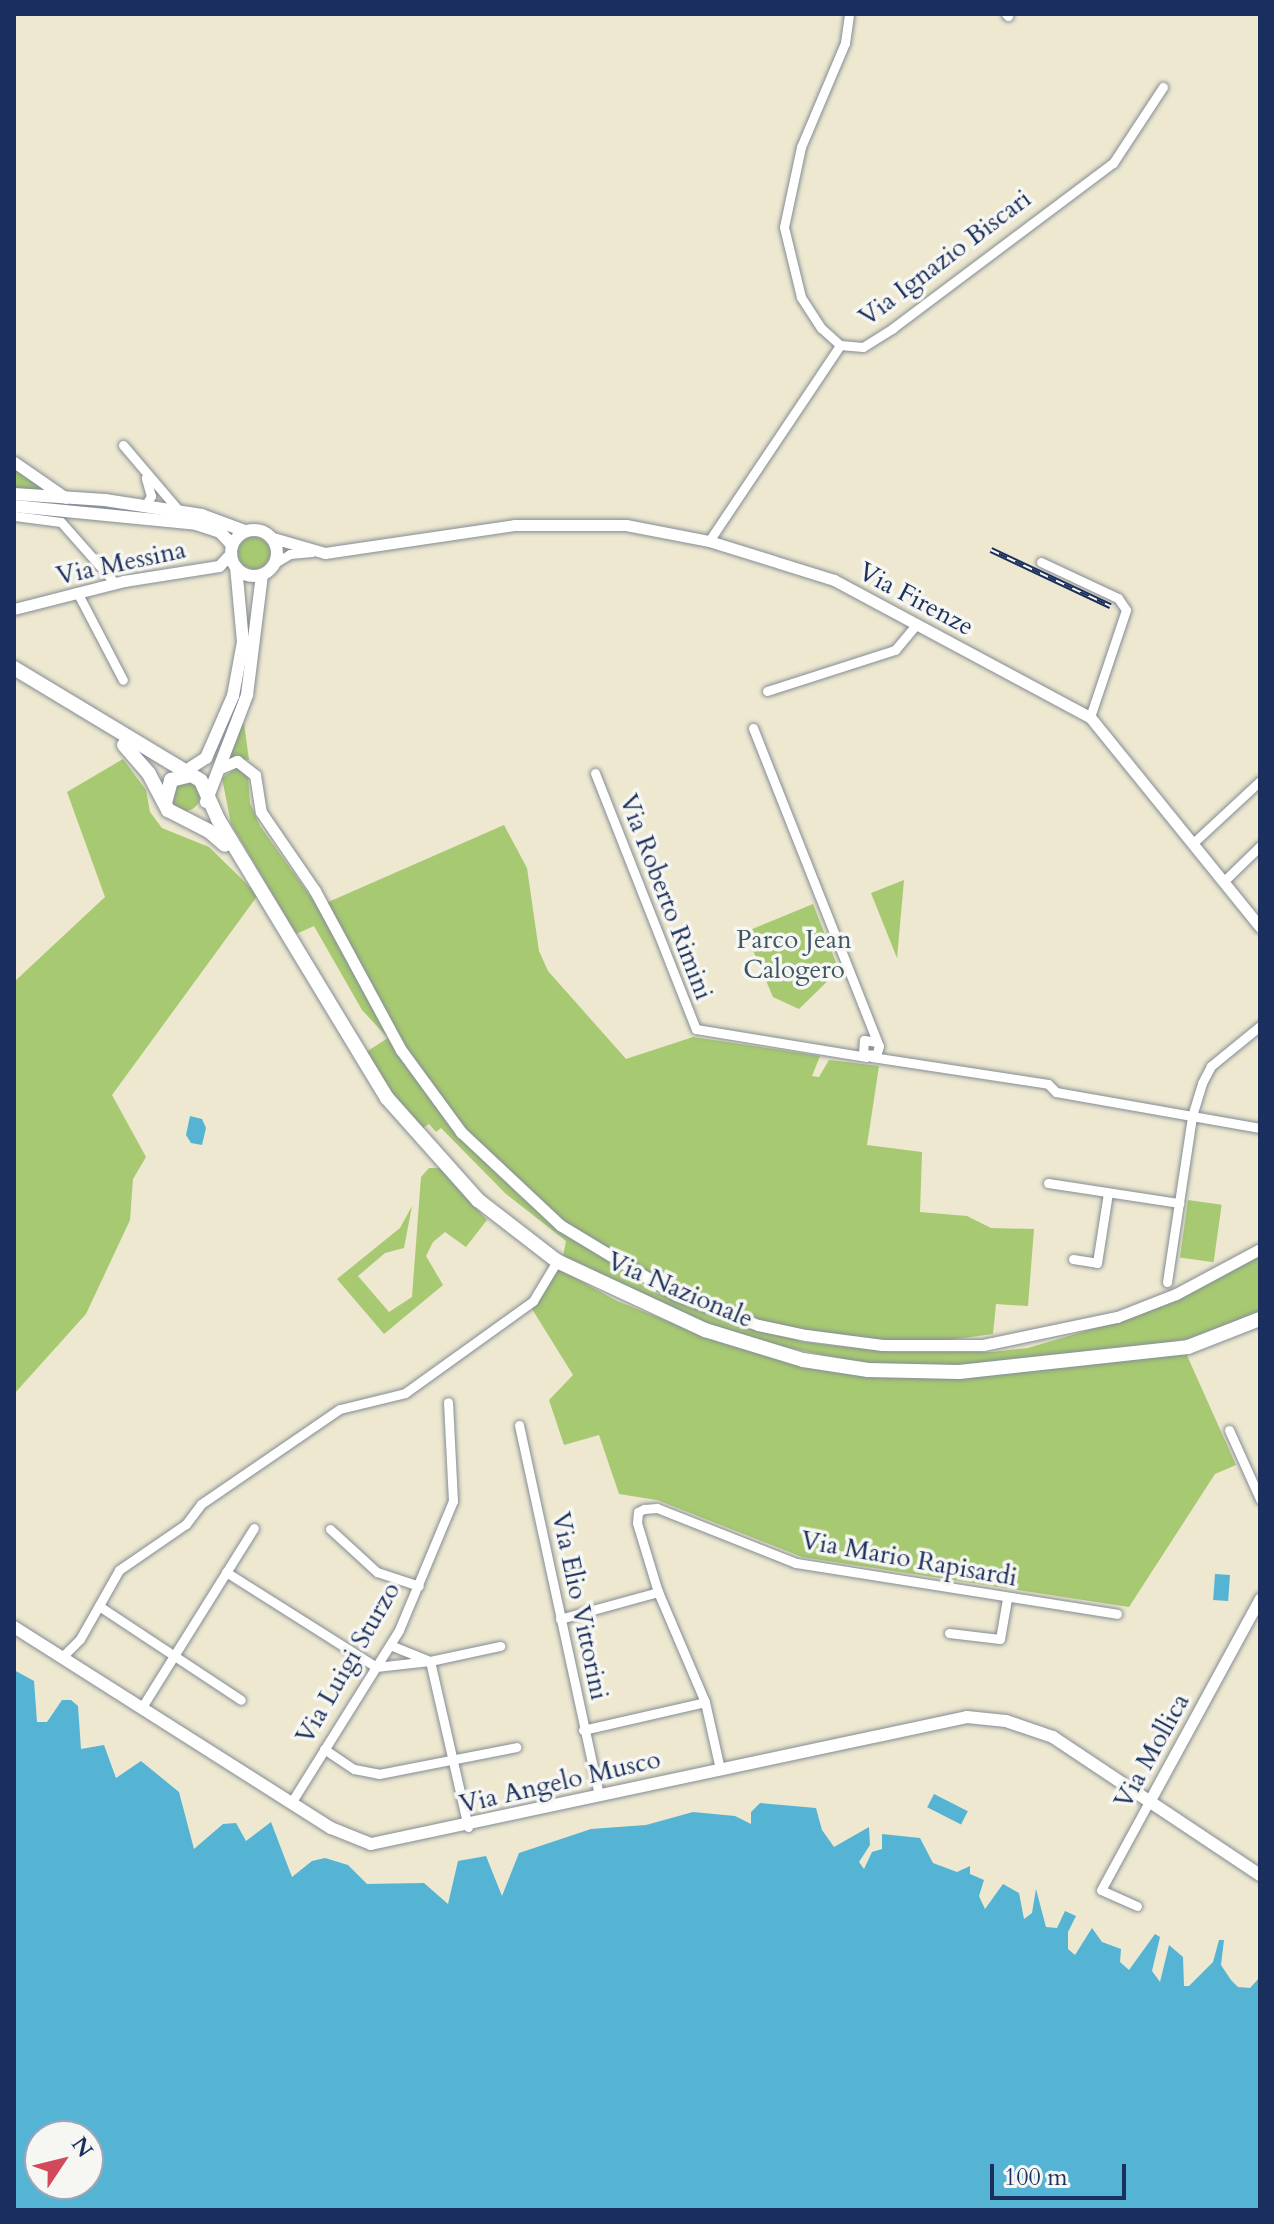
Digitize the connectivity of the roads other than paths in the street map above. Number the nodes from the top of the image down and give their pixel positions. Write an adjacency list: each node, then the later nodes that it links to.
1 (849, 14): 3 (street)
2 (1163, 87): 3 (street, Via Ignazio Biscari)
3 (840, 345): 14 (street, Via Ignazio Biscari)
4 (123, 445): 6 (street)
5 (14, 462): 8 (street)
6 (143, 471): 9 (street); 11 (street)
7 (14, 494): 8 (main road)
8 (66, 498): 9 (main road)
9 (145, 506): 11 (main road)
10 (15, 511): 15 (main road); 21 (street)
11 (180, 512): 12 (main road)
12 (245, 531): 13 (main road); 15 (main road)
13 (273, 538): 16 (street); 18 (main road)
14 (709, 541): 16 (street, Via Firenze); 24 (street, Via Firenze)
15 (232, 549): 19 (main road); 21 (street, Via Messina)
16 (325, 553): 18 (street)
17 (1041, 562): 29 (street)
18 (275, 563): 20 (main road)
19 (236, 567): 20 (main road); 31 (main road)
20 (262, 575): 33 (main road)
21 (115, 583): 22 (street, Via Messina)
22 (77, 592): 23 (street, Via Messina); 26 (street)
23 (14, 609)
24 (916, 625): 27 (street); 29 (street, Via Firenze)
25 (14, 668): 28 (main road)
26 (123, 680)
27 (767, 691)
28 (88, 713): 32 (main road); 35 (main road)
29 (1090, 717): 41 (street, Via Firenze)
30 (753, 728): 47 (street)
31 (214, 741): 32 (main road); 36 (main road)
32 (135, 745): 36 (main road)
33 (217, 769): 38 (main road); 59 (street)
34 (595, 773): 51 (street, Via Roberto Rimini)
35 (149, 774): 39 (main road); 42 (main road)
36 (184, 775): 38 (main road); 39 (main road)
37 (1260, 781): 41 (street)
38 (208, 793): 40 (main road); 45 (main road)
39 (165, 804): 40 (main road)
40 (179, 817): 42 (main road)
41 (1192, 844): 44 (street, Via Firenze)
42 (225, 845): 45 (main road)
43 (1260, 846): 44 (street)
44 (1223, 882): 46 (street, Via Firenze)
45 (262, 889): 61 (main road, Via Nazionale)
46 (1260, 927)
47 (866, 1022): 49 (street); 50 (street)
48 (1260, 1026): 54 (street)
49 (862, 1042): 50 (street); 51 (street); 52 (street)
50 (878, 1044): 52 (street); 53 (street)
51 (844, 1051): 52 (street)
52 (869, 1057): 53 (street)
53 (898, 1060): 54 (street)
54 (1192, 1116): 55 (street); 58 (street)
55 (1260, 1128)
56 (1048, 1183): 57 (street)
57 (1108, 1193): 58 (street); 60 (street)
58 (1179, 1203): 62 (street)
59 (1260, 1249)
60 (1073, 1259)
61 (557, 1261): 63 (main road, Via Nazionale); 75 (street)
62 (1167, 1282)
63 (1259, 1320)
64 (448, 1402): 71 (street, Via Luigi Sturzo)
65 (519, 1425): 77 (street, Via Elio Vittorini)
66 (1229, 1430): 67 (street)
67 (1260, 1499)
68 (254, 1528): 70 (street)
69 (330, 1529): 71 (street)
70 (226, 1572): 82 (street); 85 (street)
71 (419, 1586): 80 (street, Via Luigi Sturzo)
72 (658, 1592): 74 (street, Via Mario Rapisardi); 77 (street); 87 (street, Via Mario Rapisardi)
73 (1260, 1598): 95 (street, Via Mollica)
74 (1007, 1599): 76 (street, Via Mario Rapisardi); 79 (street)
75 (99, 1606): 82 (street); 83 (street)
76 (1117, 1614)
77 (560, 1619): 89 (street, Via Elio Vittorini)
78 (14, 1627): 83 (main road, Via Angelo Musco)
79 (949, 1633)
80 (390, 1645): 84 (street); 85 (street, Via Luigi Sturzo)
81 (500, 1646): 84 (street)
82 (174, 1656): 86 (street); 88 (street)
83 (66, 1660): 88 (main road, Via Angelo Musco)
84 (430, 1661): 85 (street); 92 (street)
85 (376, 1667): 91 (street, Via Luigi Sturzo)
86 (241, 1700)
87 (705, 1702): 89 (street); 93 (street, Via Mario Rapisardi)
88 (142, 1707): 96 (main road, Via Angelo Musco)
89 (583, 1730): 94 (street, Via Elio Vittorini)
90 (516, 1747): 92 (street)
91 (324, 1749): 92 (street); 96 (street, Via Luigi Sturzo)
92 (453, 1759): 97 (street)
93 (720, 1769): 94 (main road, Via Angelo Musco); 95 (main road, Via Angelo Musco)
94 (599, 1795): 97 (main road, Via Angelo Musco)
95 (1150, 1800): 98 (main road, Via Angelo Musco); 99 (street, Via Mollica)
96 (291, 1803): 97 (main road, Via Angelo Musco)
97 (468, 1827)
98 (1260, 1875)
99 (1137, 1906)

